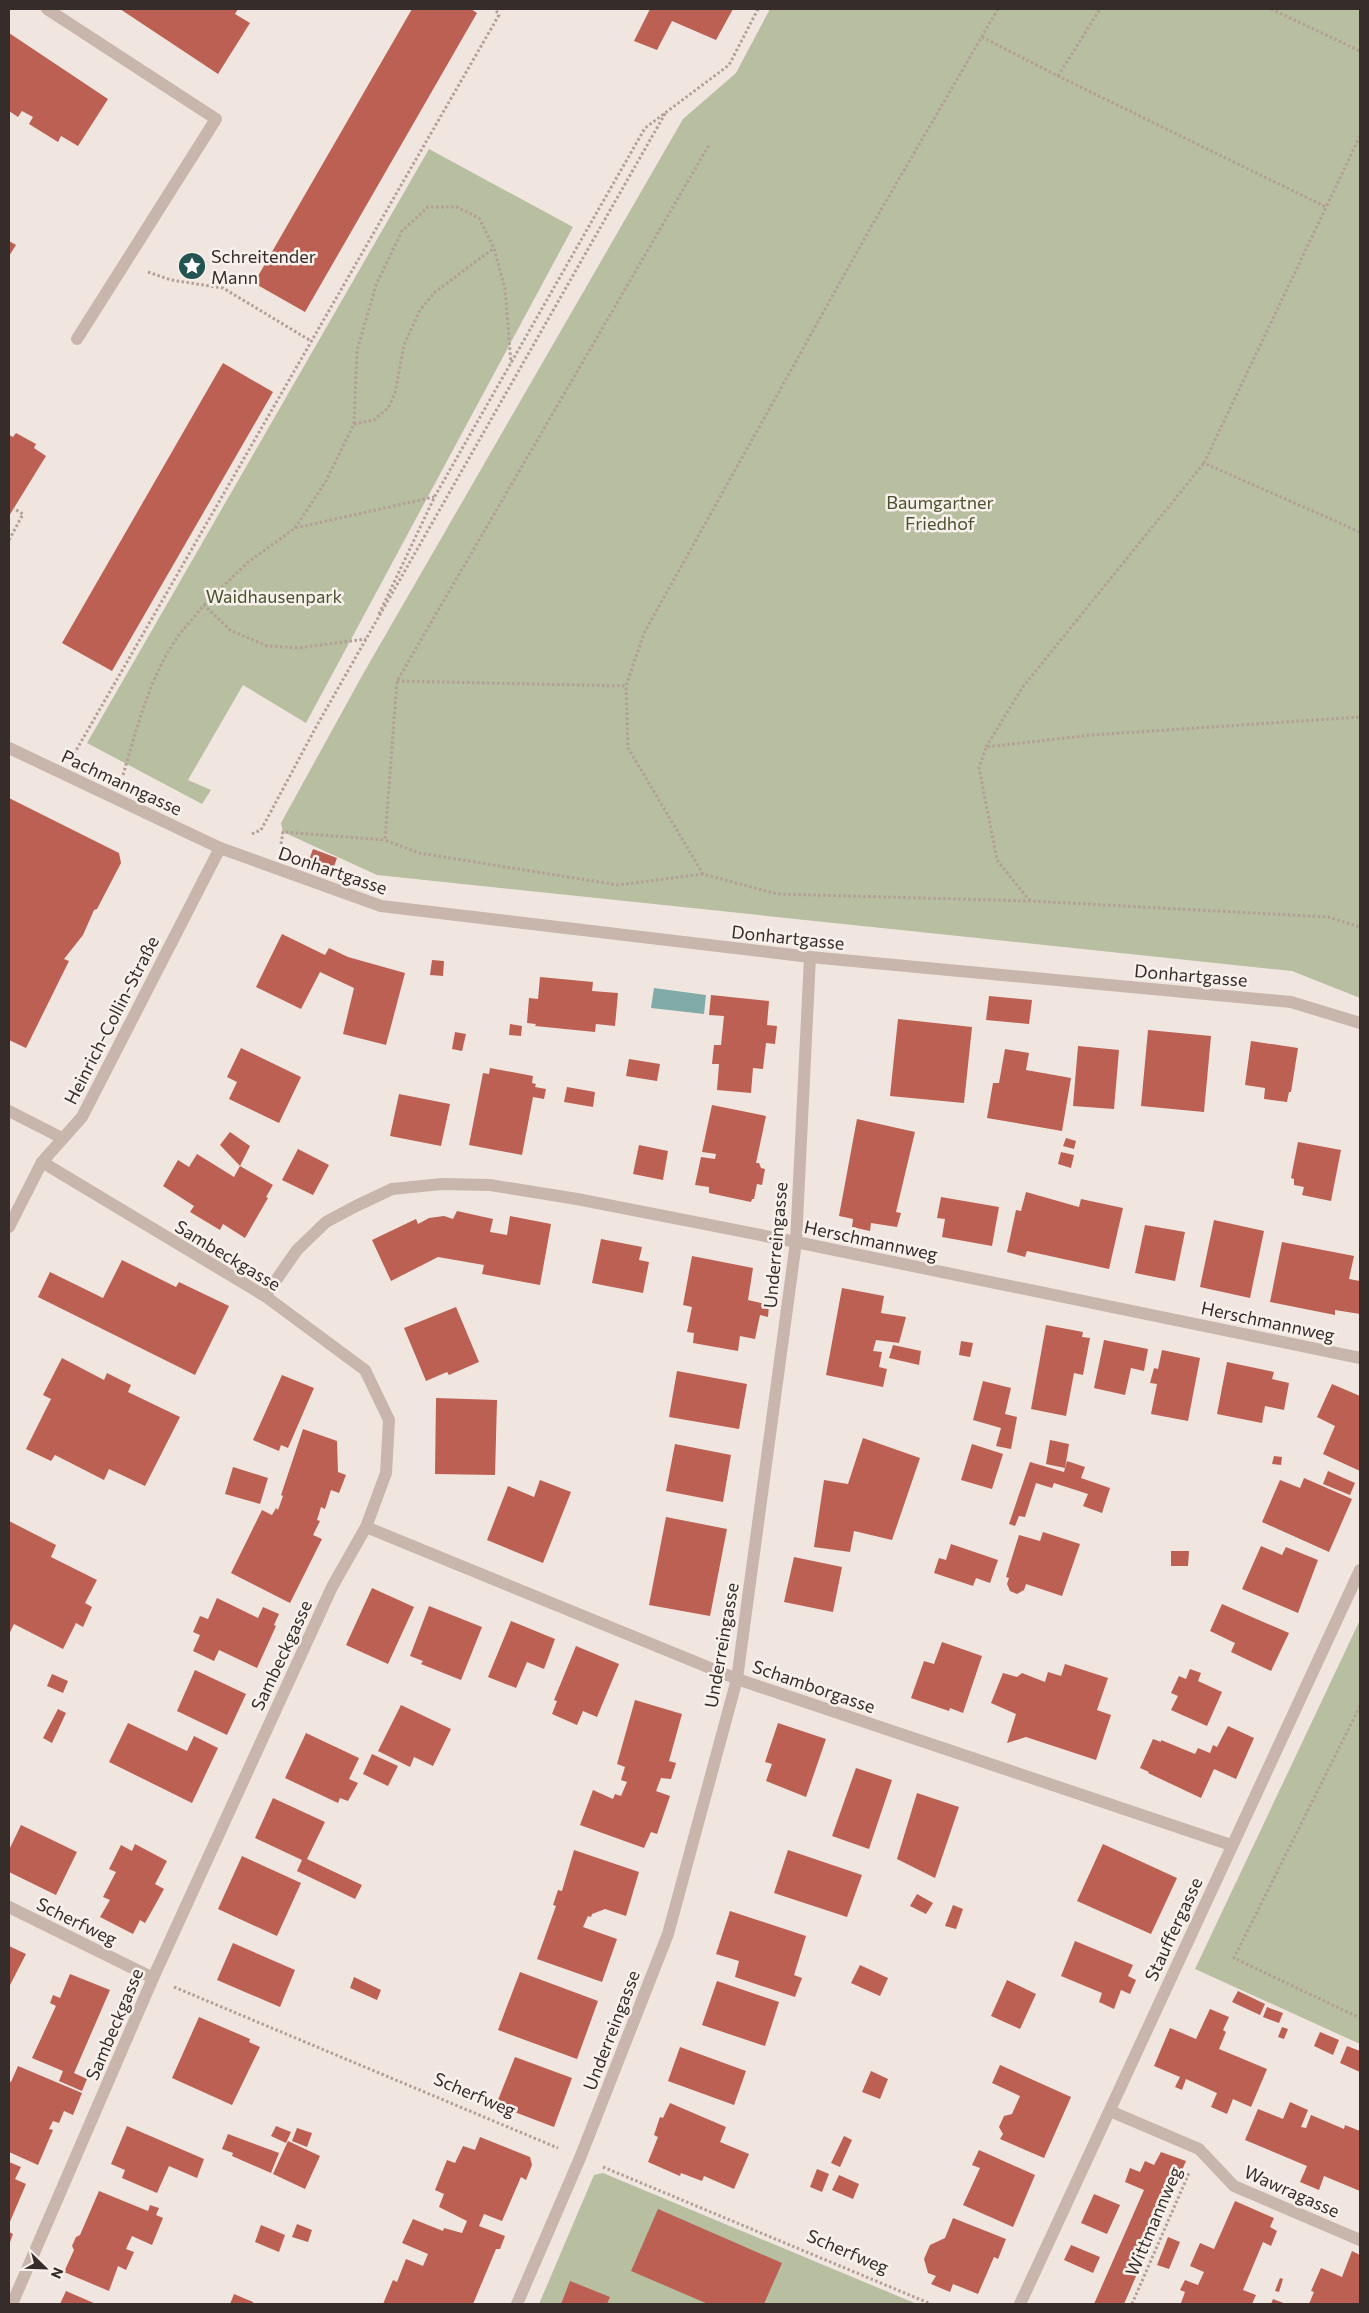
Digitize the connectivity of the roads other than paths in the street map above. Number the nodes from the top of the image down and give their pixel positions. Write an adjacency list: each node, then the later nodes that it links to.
1 (47, 9): 2 (street)
2 (77, 339)
3 (9, 748): 4 (street, Pachmanngasse)
4 (220, 848): 5 (street, Donhartgasse); 8 (street, Heinrich-Collin-Straße)
5 (810, 957): 6 (street, Donhartgasse); 11 (street, Underreingasse)
6 (1360, 1023)
7 (9, 1111): 8 (street)
8 (62, 1138): 9 (street, Heinrich-Collin-Straße)
9 (42, 1162): 10 (street, Heinrich-Collin-Straße); 12 (street, Sambeckgasse)
10 (9, 1227)
11 (796, 1242): 12 (street, Herschmannweg); 13 (street, Herschmannweg); 16 (street, Underreingasse)
12 (265, 1296): 14 (street, Sambeckgasse)
13 (1360, 1358)
14 (366, 1527): 16 (street, Schamborgasse); 19 (street, Sambeckgasse)
15 (1360, 1570): 17 (street, Stauffergasse)
16 (737, 1679): 17 (street, Schamborgasse); 23 (street, Underreingasse)
17 (1231, 1845): 20 (street, Stauffergasse)
18 (9, 1907): 19 (street, Scherfweg)
19 (153, 1978): 22 (street, Sambeckgasse)
20 (1110, 2111): 21 (street, Wawragasse); 24 (street, Stauffergasse)
21 (1360, 2240)
22 (12, 2304)
23 (517, 2304)
24 (1020, 2304)

